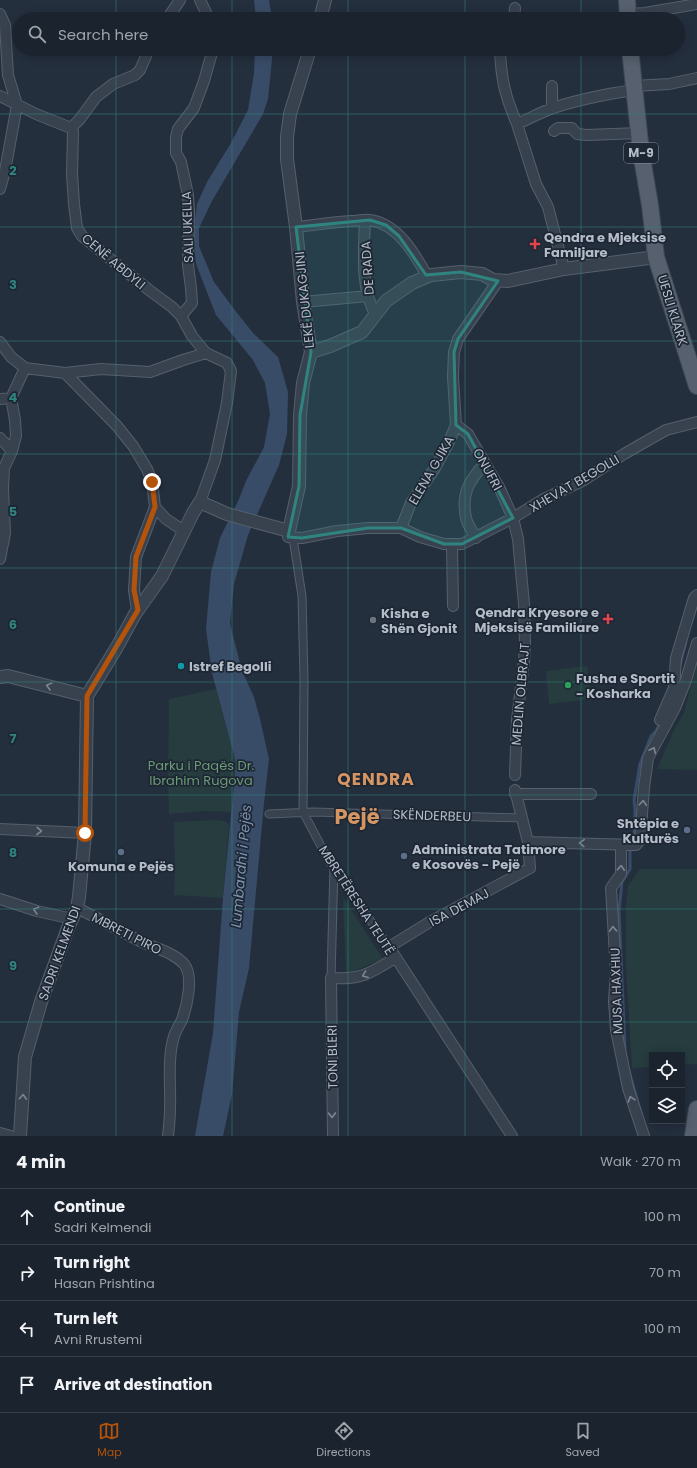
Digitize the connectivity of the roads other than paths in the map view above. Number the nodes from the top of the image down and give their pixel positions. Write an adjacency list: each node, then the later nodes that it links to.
1 (180, 0): 6 (street)
2 (200, 0): 7 (street)
3 (325, 0): 8 (street)
4 (697, 4): 10 (street)
5 (515, 8): 9 (street)
6 (172, 12)
7 (206, 12)
8 (322, 12)
9 (515, 12)
10 (651, 12)
11 (0, 14): 21 (street)
12 (146, 56): 24 (street)
13 (211, 56): 37 (street, SALI UKELLA)
14 (308, 56): 29 (street, LEKË DUKAGJINI)
15 (501, 56): 23 (street)
16 (631, 56): 19 (main road, M-9)
17 (697, 78): 19 (street)
18 (552, 86): 22 (street)
19 (634, 88): 22 (street); 26 (main road, M-9)
20 (0, 96): 21 (street)
21 (17, 105): 24 (street); 27 (street)
22 (552, 108): 23 (street)
23 (517, 124): 31 (street)
24 (70, 128): 37 (street, CENË ABDYLI)
25 (554, 131): 26 (street)
26 (639, 133): 30 (main road, M-9)
27 (0, 189)
28 (365, 220): 29 (street); 32 (street); 34 (street, DE RADA)
29 (296, 227): 35 (street, LEKË DUKAGJINI)
30 (656, 257): 31 (street); 43 (main road, UESLI KLARK / M-9)
31 (564, 269): 33 (street)
32 (427, 276): 33 (street); 36 (street)
33 (498, 281): 47 (street, ELENA GJIKA)
34 (368, 296): 35 (street); 36 (street, DE RADA)
35 (303, 302): 39 (street, LEKË DUKAGJINI)
36 (376, 315): 39 (street)
37 (181, 316): 40 (street, CENË ABDYLI)
38 (2, 346): 41 (street)
39 (311, 352): 56 (street, LEKË DUKAGJINI)
40 (206, 353): 42 (street); 51 (street)
41 (25, 368): 42 (street); 44 (street)
42 (65, 373): 52 (street)
43 (697, 386)
44 (11, 398): 45 (street); 49 (street)
45 (0, 399)
46 (697, 422): 53 (street, XHEVAT BEGOLLI)
47 (456, 425): 50 (street, ONUFRI); 54 (street, ELENA GJIKA)
48 (0, 438): 49 (street)
49 (12, 451): 59 (street)
50 (485, 463): 53 (street, ONUFRI); 57 (street)
51 (200, 502): 55 (street); 56 (street)
52 (155, 507): 55 (street); 62 (street)
53 (513, 518): 57 (street, XHEVAT BEGOLLI); 67 (street, MEDLIN OLBRAJT)
54 (401, 528): 56 (street, XHEVAT BEGOLLI); 58 (street, XHEVAT BEGOLLI)
55 (184, 531): 62 (street)
56 (291, 534): 69 (street, MBRETËRESHA TEUTË)
57 (476, 538): 58 (street, XHEVAT BEGOLLI)
58 (452, 545): 61 (street)
59 (0, 559)
60 (697, 595): 66 (street)
61 (453, 606)
62 (138, 610): 65 (street)
63 (697, 643): 75 (street, MUSA HAXHIU, one-way to 63)
64 (0, 677): 65 (street, one-way to 64)
65 (86, 702): 73 (street, SADRI KELMENDI)
66 (660, 720)
67 (515, 775)
68 (591, 794): 71 (street)
69 (304, 812): 70 (street, SKËNDERBEU); 71 (street, SKËNDERBEU); 76 (street, MBRETËRESHA TEUTË)
70 (269, 814)
71 (522, 818): 74 (street)
72 (0, 830): 73 (street, one-way to 73)
73 (85, 833): 78 (street, SADRI KELMENDI)
74 (528, 842): 75 (street, one-way to 74); 79 (street, ISA DEMAJ)
75 (629, 845): 89 (street, MUSA HAXHIU, one-way to 75)
76 (334, 866): 79 (street, MBRETËRESHA TEUTË); 81 (street, TONI BLERI)
77 (0, 899): 78 (street, MBRETI PIRO, one-way to 77)
78 (75, 913): 85 (street, SADRI KELMENDI, one-way to 78); 86 (street, MBRETI PIRO)
79 (389, 947): 80 (street, MBRETËRESHA TEUTË)
80 (395, 958): 81 (street, one-way to 81); 88 (street, MBRETËRESHA TEUTË)
81 (331, 978): 87 (street, TONI BLERI, one-way to 87)
82 (697, 1109): 90 (main road)
83 (0, 1133): 84 (street)
84 (10, 1136)
85 (20, 1136)
86 (168, 1136)
87 (333, 1136)
88 (512, 1136)
89 (644, 1136)
90 (693, 1136)

